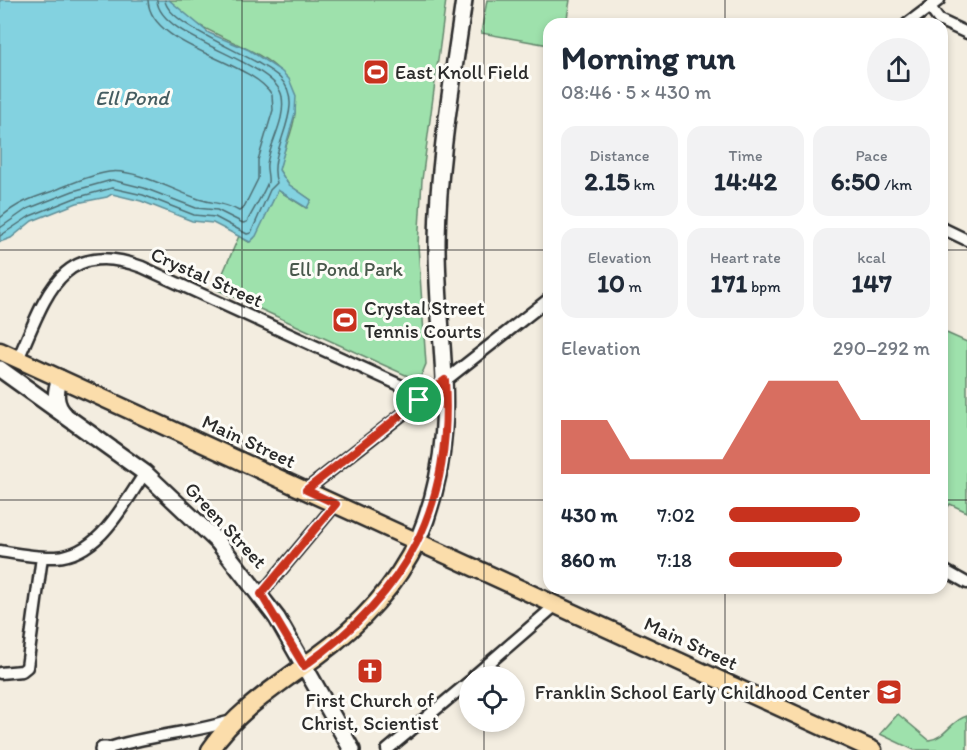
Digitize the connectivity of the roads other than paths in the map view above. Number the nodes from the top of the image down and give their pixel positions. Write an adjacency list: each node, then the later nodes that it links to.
1 (464, 0): 15 (street)
2 (939, 0): 3 (street)
3 (930, 8): 4 (street); 5 (street)
4 (916, 18)
5 (938, 18)
6 (948, 24): 7 (street)
7 (967, 33)
8 (948, 231): 9 (street)
9 (967, 240)
10 (543, 304): 15 (street)
11 (0, 351): 12 (main road, Main Street)
12 (18, 359): 14 (main road, Main Street); 16 (street, Crystal Street)
13 (0, 369): 17 (street, Green Street)
14 (60, 378): 17 (street, Green Street); 19 (main road, Main Street)
15 (445, 380): 16 (street); 21 (street)
16 (419, 400): 19 (street)
17 (72, 421): 18 (street, Green Street)
18 (145, 474): 23 (street); 26 (street, Green Street)
19 (306, 490): 20 (main road, Main Street)
20 (336, 504): 21 (main road, Main Street); 26 (street)
21 (418, 540): 27 (main road, Main Street); 28 (main road)
22 (0, 551): 23 (street)
23 (42, 557): 30 (street)
24 (948, 572): 25 (street)
25 (967, 583)
26 (261, 594): 28 (street, Green Street)
27 (557, 604): 29 (street); 37 (main road, Main Street)
28 (304, 666): 32 (main road); 35 (street, Green Street)
29 (486, 666)
30 (0, 674)
31 (459, 690): 36 (street)
32 (234, 720): 33 (street); 34 (main road)
33 (105, 750)
34 (210, 750)
35 (352, 750)
36 (387, 750)
37 (873, 750)

